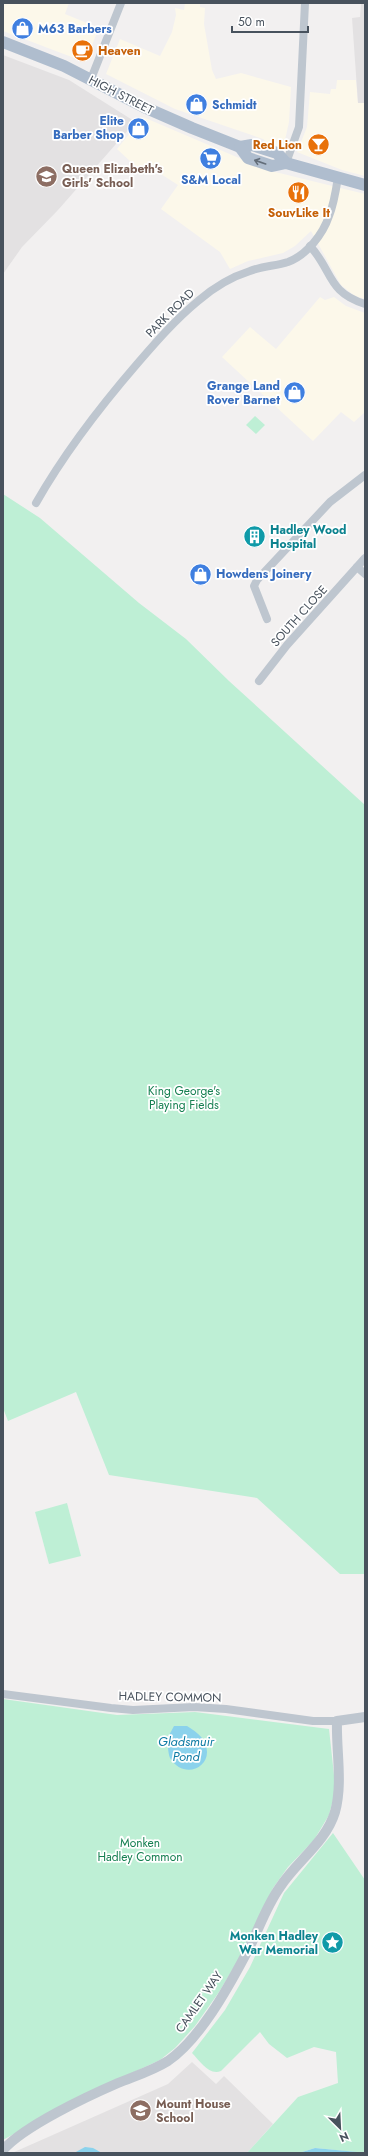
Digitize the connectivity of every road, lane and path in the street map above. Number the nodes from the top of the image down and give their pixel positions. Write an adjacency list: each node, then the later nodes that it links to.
1 (121, 3): 4 (street)
2 (305, 3): 5 (street)
3 (3, 42): 4 (main road, HIGH STREET)
4 (91, 79): 5 (main road, HIGH STREET)
5 (286, 163): 6 (main road, HIGH STREET)
6 (338, 178): 7 (main road, HIGH STREET); 8 (street, PARK ROAD)
7 (365, 185)
8 (310, 246): 9 (street); 11 (street, PARK ROAD)
9 (365, 304)
10 (365, 475): 15 (street)
11 (36, 503)
12 (365, 558): 13 (street, SOUTH CLOSE)
13 (357, 567): 14 (street); 16 (street, SOUTH CLOSE)
14 (365, 574)
15 (267, 619)
16 (259, 681)
17 (3, 1694): 19 (street, HADLEY COMMON)
18 (365, 1717): 19 (street)
19 (337, 1721): 20 (street, CAMLET WAY)
20 (3, 2150)

